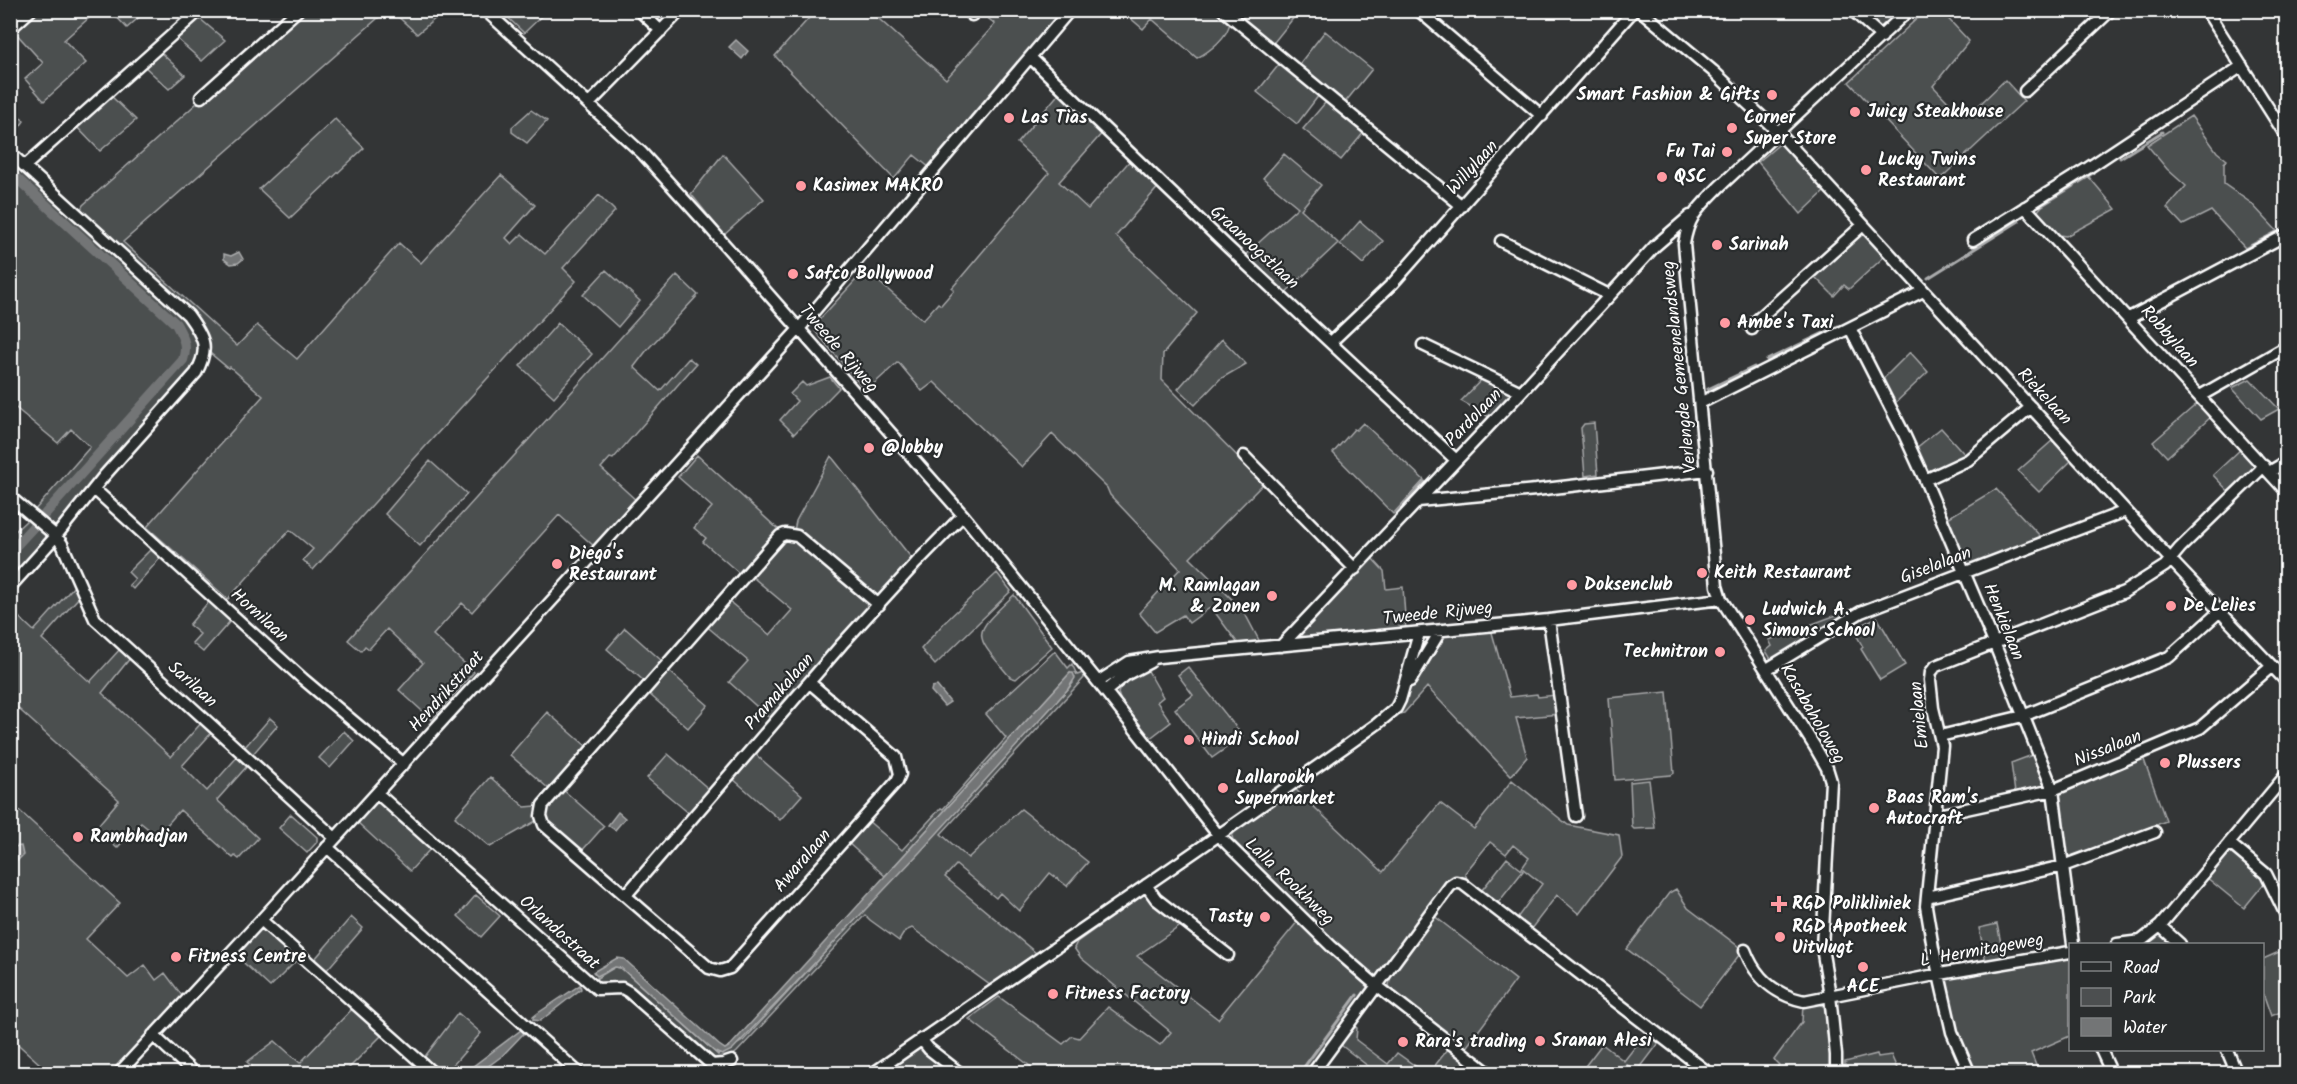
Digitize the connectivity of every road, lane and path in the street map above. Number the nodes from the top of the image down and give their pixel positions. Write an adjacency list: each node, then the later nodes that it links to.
1 (31, 10): 16 (street)
2 (200, 10): 28 (street)
3 (298, 10): 22 (street)
4 (485, 10): 23 (street, Tweede Rijweg)
5 (639, 10): 17 (street)
6 (681, 10): 17 (street)
7 (1070, 10): 19 (street, Hendrikstraat)
8 (1223, 10): 29 (street)
9 (1418, 10): 24 (street)
10 (1634, 10): 24 (street, Willylaan)
11 (1640, 10): 25 (street, Riekelaan)
12 (1852, 10): 18 (street)
13 (1909, 10): 18 (street)
14 (2110, 10): 21 (street)
15 (2206, 10): 20 (street)
16 (10, 29)
17 (661, 31): 23 (street)
18 (1882, 37): 25 (street)
19 (1030, 57): 41 (street, Hendrikstraat); 42 (street, Graanoogstlaan)
20 (2242, 66): 26 (street); 30 (street)
21 (2025, 91)
22 (201, 97)
23 (589, 104): 41 (street, Tweede Rijweg)
24 (1542, 116): 29 (street, Willylaan)
25 (1779, 133): 31 (street); 32 (street, Riekelaan)
26 (2286, 136)
27 (10, 153): 28 (street)
28 (24, 166): 55 (street)
29 (1462, 206): 42 (street, Willylaan)
30 (2025, 207): 34 (street); 38 (street, Robbylaan)
31 (1692, 214): 37 (street, Pardolaan); 47 (street, Verlengde Gemeenelandsweg)
32 (1863, 225): 36 (street, Riekelaan); 39 (street)
33 (2286, 235): 38 (street)
34 (1973, 240)
35 (1501, 241): 37 (street)
36 (1923, 291): 40 (street); 48 (street, Riekelaan)
37 (1609, 295): 45 (street, Pardolaan)
38 (2129, 318): 46 (street, Robbylaan)
39 (1752, 328)
40 (1850, 328): 47 (street); 54 (street, Henkielaan)
41 (798, 330): 60 (street, Tweede Rijweg); 82 (street, Hendrikstraat)
42 (1331, 342): 50 (street, Graanoogstlaan)
43 (1423, 345): 45 (street)
44 (2286, 347): 46 (street)
45 (1521, 392): 50 (street, Pardolaan)
46 (2200, 396): 52 (street, Robbylaan)
47 (1700, 403): 53 (street, Verlengde Gemeenelandsweg)
48 (2031, 407): 54 (street); 59 (street, Riekelaan)
49 (1244, 456): 63 (street)
50 (1456, 460): 58 (street, Pardolaan)
51 (2286, 462): 52 (street, Emielaan)
52 (2267, 469): 56 (street, Robbylaan); 62 (street, Emielaan)
53 (1707, 470): 58 (street); 66 (street, Verlengde Gemeenelandsweg)
54 (1925, 480): 64 (street, Henkielaan)
55 (94, 489): 61 (street); 82 (street, Hornilaan)
56 (2286, 491)
57 (10, 497): 61 (street)
58 (1418, 501): 63 (street, Pardolaan)
59 (2126, 511): 62 (street, Riekelaan); 64 (street, Giselalaan)
60 (963, 515): 67 (street, Pramakalaan); 78 (street, Tweede Rijweg)
61 (56, 536): 65 (street); 90 (street, Sarilaan)
62 (2171, 560): 68 (street, Riekelaan); 72 (street, Emielaan)
63 (1355, 569): 73 (street, Pardolaan)
64 (1965, 573): 72 (street, Henkielaan); 75 (street, Giselalaan)
65 (10, 587)
66 (1721, 599): 69 (street, Tweede Rijweg); 75 (street, Kasabaholoweg)
67 (879, 604): 77 (street, Pramakalaan); 95 (street, Awaralaan)
68 (2220, 611): 74 (street, Riekelaan); 80 (street)
69 (1549, 620): 70 (street, Tweede Rijweg); 86 (street)
70 (1441, 630): 71 (street, Tweede Rijweg); 79 (street)
71 (1419, 633): 73 (street, Tweede Rijweg); 79 (street)
72 (1995, 645): 80 (street, Henkielaan); 81 (street, Emielaan)
73 (1281, 646): 78 (street, Tweede Rijweg)
74 (2272, 666): 76 (street, Riekelaan); 84 (street, Nissalaan)
75 (1767, 669): 108 (street, Kasabaholoweg)
76 (2286, 681)
77 (810, 683): 95 (street, Pramakalaan); 95 (street, Awaralaan)
78 (1102, 686): 89 (street, Lalla Rookhweg)
79 (1402, 693): 89 (street)
80 (2023, 716): 81 (street); 84 (street, Henkielaan)
81 (1940, 736): 87 (street, Emielaan)
82 (404, 764): 85 (street, Hendrikstraat)
83 (2286, 775): 91 (street)
84 (2053, 790): 87 (street, Nissalaan); 93 (street, Henkielaan)
85 (377, 793): 90 (street, Hendrikstraat); 113 (street, Orlandostraat)
86 (1576, 816)
87 (1934, 816): 96 (street, Emielaan)
88 (2155, 832): 93 (street)
89 (1219, 836): 94 (street); 107 (street, Lalla Rookhweg)
90 (335, 838): 92 (street, Hendrikstraat)
91 (2229, 843): 97 (street); 99 (street)
92 (327, 847): 98 (street, Hendrikstraat); 117 (street)
93 (2063, 866): 96 (street); 100 (street, Henkielaan)
94 (1146, 885): 105 (street); 110 (street)
95 (626, 895)
96 (1927, 897): 106 (street, Emielaan)
97 (2286, 915)
98 (261, 920): 109 (street, Hendrikstraat); 116 (street)
99 (2160, 926): 101 (street); 102 (street)
100 (2073, 943)
101 (2129, 943)
102 (2178, 943)
103 (1745, 950): 108 (street, L' Hermitageweg)
104 (2069, 952): 106 (street, L' Hermitageweg)
105 (1228, 955)
106 (1940, 974): 108 (street, L' Hermitageweg); 124 (street, Emielaan)
107 (1377, 986): 120 (street); 121 (street, Lalla Rookhweg); 122 (street)
108 (1830, 995): 123 (street, Kasabaholoweg)
109 (153, 1035): 114 (street, Hendrikstraat); 115 (street)
110 (921, 1039): 118 (street); 119 (street)
111 (2102, 1051): 125 (street)
112 (2227, 1051): 126 (street)
113 (732, 1061)
114 (118, 1074)
115 (195, 1074)
116 (434, 1074)
117 (580, 1074)
118 (872, 1074)
119 (961, 1074)
120 (1312, 1074)
121 (1490, 1074)
122 (1710, 1074)
123 (1836, 1074)
124 (1970, 1074)
125 (2112, 1074)
126 (2237, 1074)

